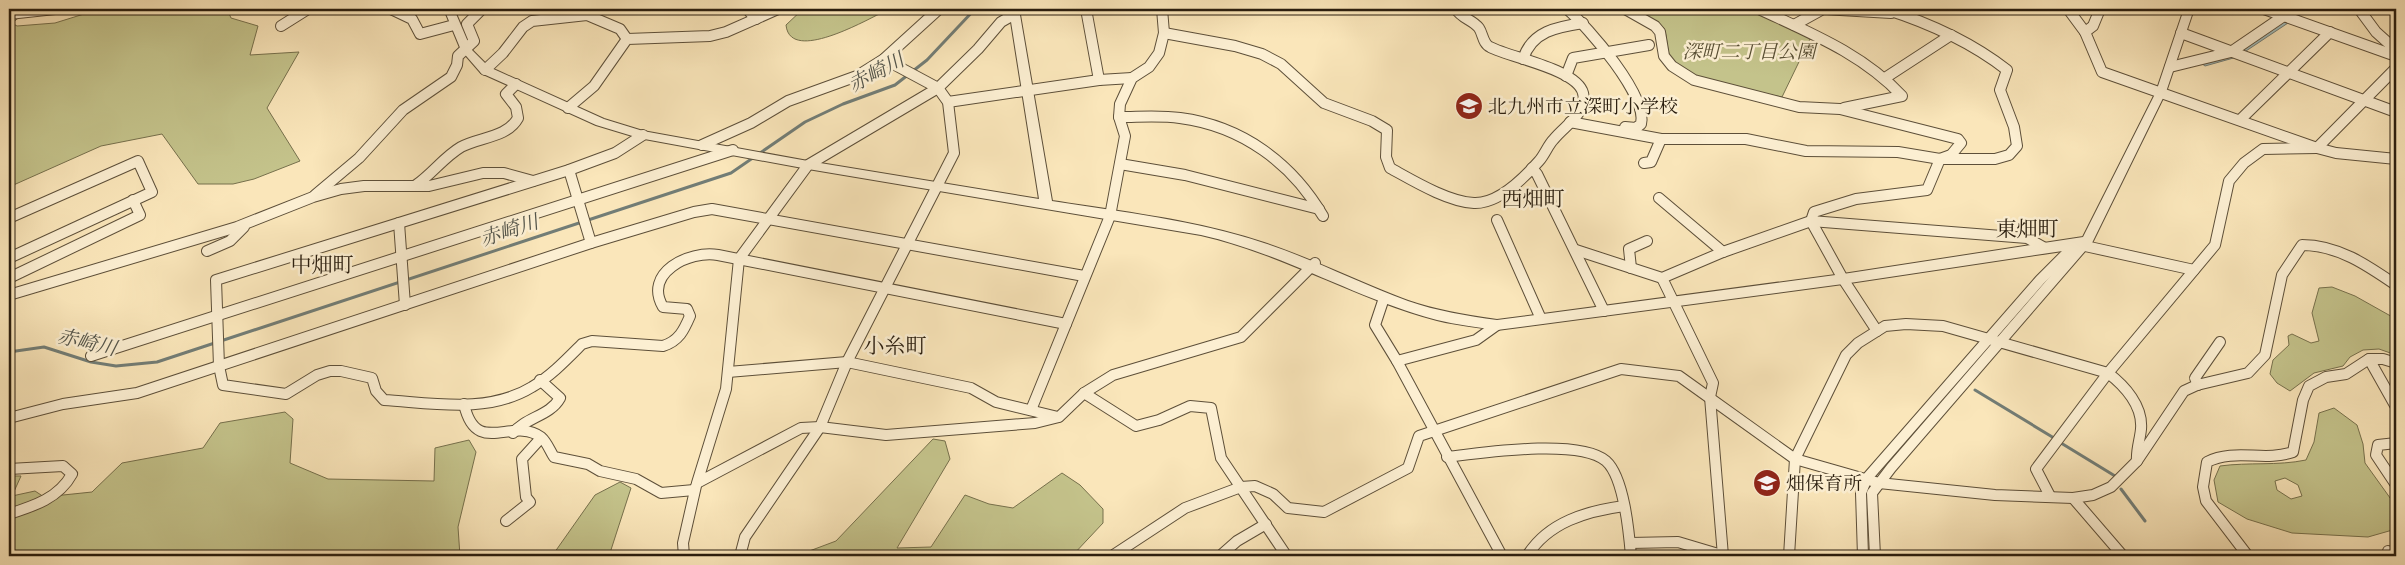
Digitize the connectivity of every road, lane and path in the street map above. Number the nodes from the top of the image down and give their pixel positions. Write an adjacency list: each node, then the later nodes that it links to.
1 (55, 9): 23 (street)
2 (308, 9): 30 (street)
3 (391, 9): 28 (street)
4 (449, 9): 28 (street)
5 (482, 9): 38 (street)
6 (747, 9): 26 (street)
7 (778, 9): 26 (street)
8 (939, 9): 43 (street)
9 (1086, 9): 52 (street)
10 (1162, 9): 33 (street)
11 (1456, 9): 44 (street)
12 (1567, 9): 27 (street)
13 (1625, 9): 60 (street)
14 (1758, 9): 29 (street)
15 (1885, 9): 24 (street)
16 (2068, 9): 31 (street)
17 (2100, 9): 31 (street)
18 (2189, 9): 34 (street)
19 (2264, 9): 25 (street)
20 (2294, 9): 25 (street)
21 (2359, 9): 39 (street)
22 (1015, 12): 54 (street); 55 (street)
23 (9, 14)
24 (1903, 14): 29 (street); 35 (street)
25 (2285, 15): 32 (street); 41 (street)
26 (756, 19): 36 (street)
27 (1583, 23): 40 (street); 44 (street)
28 (454, 25): 38 (street)
29 (1794, 25): 51 (street)
30 (281, 26)
31 (2085, 32): 56 (street)
32 (2330, 32): 42 (street); 48 (street)
33 (1164, 33): 50 (street); 76 (street)
34 (2181, 34): 41 (street); 45 (street)
35 (1951, 36): 51 (street); 71 (street)
36 (627, 39): 47 (street); 59 (street)
37 (1649, 45): 40 (street)
38 (466, 50): 47 (street); 81 (street)
39 (2396, 50)
40 (1605, 52): 49 (street); 65 (street)
41 (2231, 52): 45 (street); 48 (street)
42 (2396, 56)
43 (884, 59): 54 (street); 68 (street)
44 (1523, 59): 49 (street)
45 (2170, 67): 56 (street)
46 (2396, 68): 57 (street)
47 (485, 70): 53 (street)
48 (2288, 72): 57 (street); 63 (street)
49 (1566, 76): 64 (street)
50 (1132, 78): 52 (street); 62 (street)
51 (1885, 78): 60 (street)
52 (1100, 80): 55 (street)
53 (516, 84): 59 (street); 79 (street)
54 (938, 88): 58 (street); 75 (street)
55 (1026, 89): 58 (street); 85 (street)
56 (2161, 92): 63 (street); 96 (street)
57 (2364, 100): 61 (street); 69 (street)
58 (948, 102): 80 (street)
59 (568, 108): 66 (street)
60 (1840, 109): 71 (street)
61 (2396, 112)
62 (1119, 117): 74 (street); 74 (street)
63 (2240, 120): 69 (street)
64 (1570, 122): 65 (street); 76 (street)
65 (1589, 126): 67 (street)
66 (643, 134): 68 (street); 77 (street)
67 (1662, 139): 71 (street); 73 (street)
68 (702, 145): 70 (street)
69 (2317, 148): 72 (street); 106 (street)
70 (733, 150): 75 (street); 84 (street)
71 (1940, 159): 90 (street)
72 (2396, 159)
73 (1644, 163)
74 (1120, 164): 86 (street)
75 (808, 165): 80 (street); 88 (street)
76 (1532, 168): 98 (street)
77 (569, 170): 78 (street); 84 (street)
78 (534, 181): 79 (street); 92 (street)
79 (415, 186): 81 (street)
80 (936, 186): 85 (street); 95 (street)
81 (312, 197): 91 (street)
82 (1659, 198): 100 (street)
83 (133, 200): 87 (street); 102 (street); 108 (street)
84 (578, 200): 94 (street); 101 (street)
85 (1046, 203): 86 (street)
86 (1110, 216): 104 (street); 107 (street)
87 (9, 218)
88 (767, 218): 94 (street); 95 (street); 103 (street)
89 (1498, 220): 119 (street)
90 (1811, 221): 97 (street); 100 (street); 110 (street)
91 (248, 223): 99 (street); 113 (street)
92 (399, 223): 101 (street); 118 (street)
93 (1647, 241): 105 (street)
94 (591, 243): 116 (street)
95 (907, 244): 107 (street); 112 (street)
96 (2079, 245): 97 (street); 106 (street); 123 (street)
97 (2045, 248): 110 (street)
98 (1576, 250): 105 (street); 117 (street)
99 (207, 251)
100 (1722, 252): 109 (street)
101 (402, 257): 116 (street); 118 (street)
102 (9, 258)
103 (739, 259): 112 (street); 131 (street); 133 (street)
104 (1313, 265): 114 (street); 135 (street)
105 (1632, 268): 109 (street)
106 (2194, 270): 132 (street)
107 (1084, 276): 120 (street)
108 (9, 278)
109 (1662, 278): 115 (street)
110 (1843, 279): 115 (street); 122 (street)
111 (2396, 285): 134 (street)
112 (884, 288): 120 (street); 128 (street)
113 (9, 295)
114 (1384, 298): 121 (street); 127 (street)
115 (1672, 302): 117 (street); 136 (street)
116 (406, 305): 130 (street)
117 (1604, 311): 119 (street)
118 (216, 316): 125 (street); 130 (street)
119 (1541, 319): 121 (street)
120 (1066, 324): 139 (street)
121 (1497, 325): 127 (street)
122 (1878, 331): 123 (street); 148 (street)
123 (1994, 341): 132 (street); 151 (street); 152 (street)
124 (2220, 342): 134 (street)
125 (91, 356)
126 (2369, 359): 129 (street); 138 (street); 176 (street)
127 (1397, 361): 143 (street)
128 (847, 362): 131 (street); 139 (street); 142 (street)
129 (2396, 363)
130 (219, 366): 137 (street); 141 (street)
131 (728, 372): 154 (street)
132 (2108, 373): 149 (street); 156 (street)
133 (540, 380): 137 (street); 144 (street)
134 (2198, 385): 149 (street)
135 (1084, 393): 140 (street); 155 (street)
136 (1710, 397): 143 (street); 148 (street); 171 (street)
137 (464, 404): 144 (street)
138 (2396, 407)
139 (1032, 410): 140 (street)
140 (1059, 417): 142 (street)
141 (9, 418)
142 (820, 427): 154 (street); 165 (street)
143 (1433, 431): 147 (street); 155 (street)
144 (513, 433): 145 (street)
145 (541, 438): 154 (street); 160 (street)
146 (2396, 443): 153 (street)
147 (1447, 457): 158 (street); 168 (street)
148 (1795, 459): 151 (street); 172 (street)
149 (2137, 461): 157 (street)
150 (9, 469): 159 (street)
151 (1867, 478): 152 (street); 173 (street)
152 (1879, 483): 156 (street); 174 (street)
153 (2396, 485)
154 (696, 487): 164 (street)
155 (1241, 487): 161 (street); 166 (street)
156 (2050, 496): 157 (street)
157 (2073, 498): 175 (street)
158 (1624, 506): 162 (street); 169 (street)
159 (9, 514)
160 (506, 521)
161 (1266, 524): 163 (street); 167 (street)
162 (1630, 543): 170 (street); 171 (street)
163 (1286, 555)
164 (684, 556)
165 (740, 556)
166 (1112, 556)
167 (1220, 556)
168 (1502, 556)
169 (1527, 556)
170 (1631, 556)
171 (1724, 556)
172 (1789, 556)
173 (1863, 556)
174 (1875, 556)
175 (2123, 556)
176 (2249, 556)

